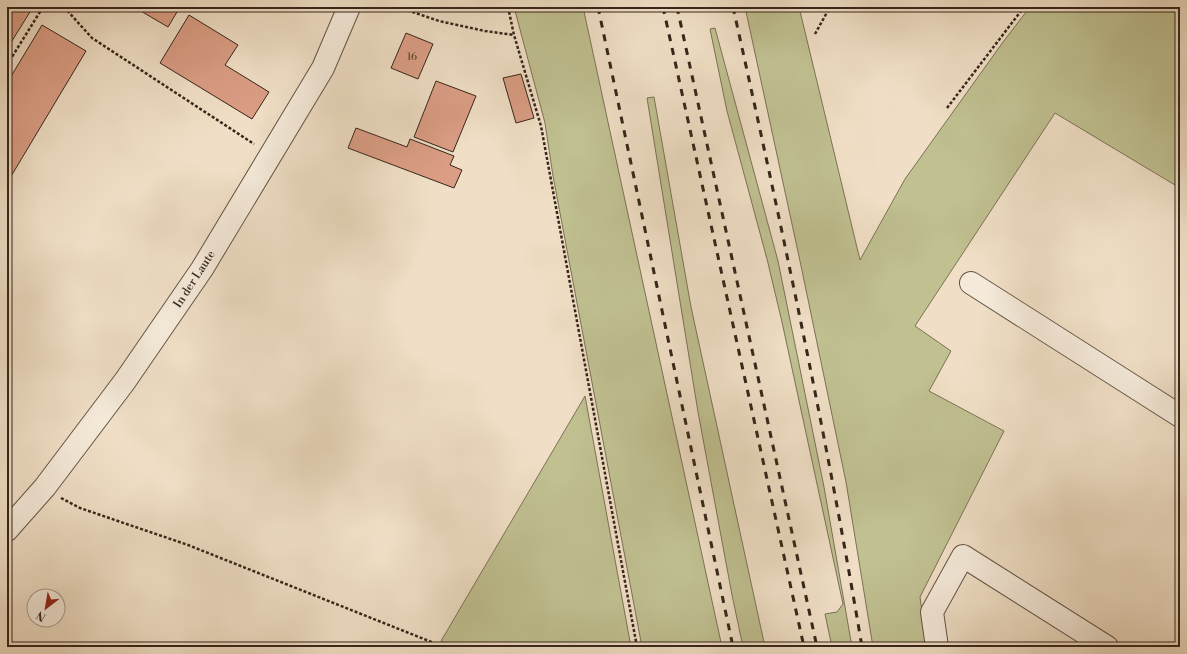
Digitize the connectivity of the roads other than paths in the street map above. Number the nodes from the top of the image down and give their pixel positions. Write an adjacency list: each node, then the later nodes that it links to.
1 (349, 7): 4 (street, In der Laute)
2 (971, 283): 3 (street)
3 (1180, 416)
4 (7, 530)
5 (937, 647): 6 (street)
6 (1107, 647)

